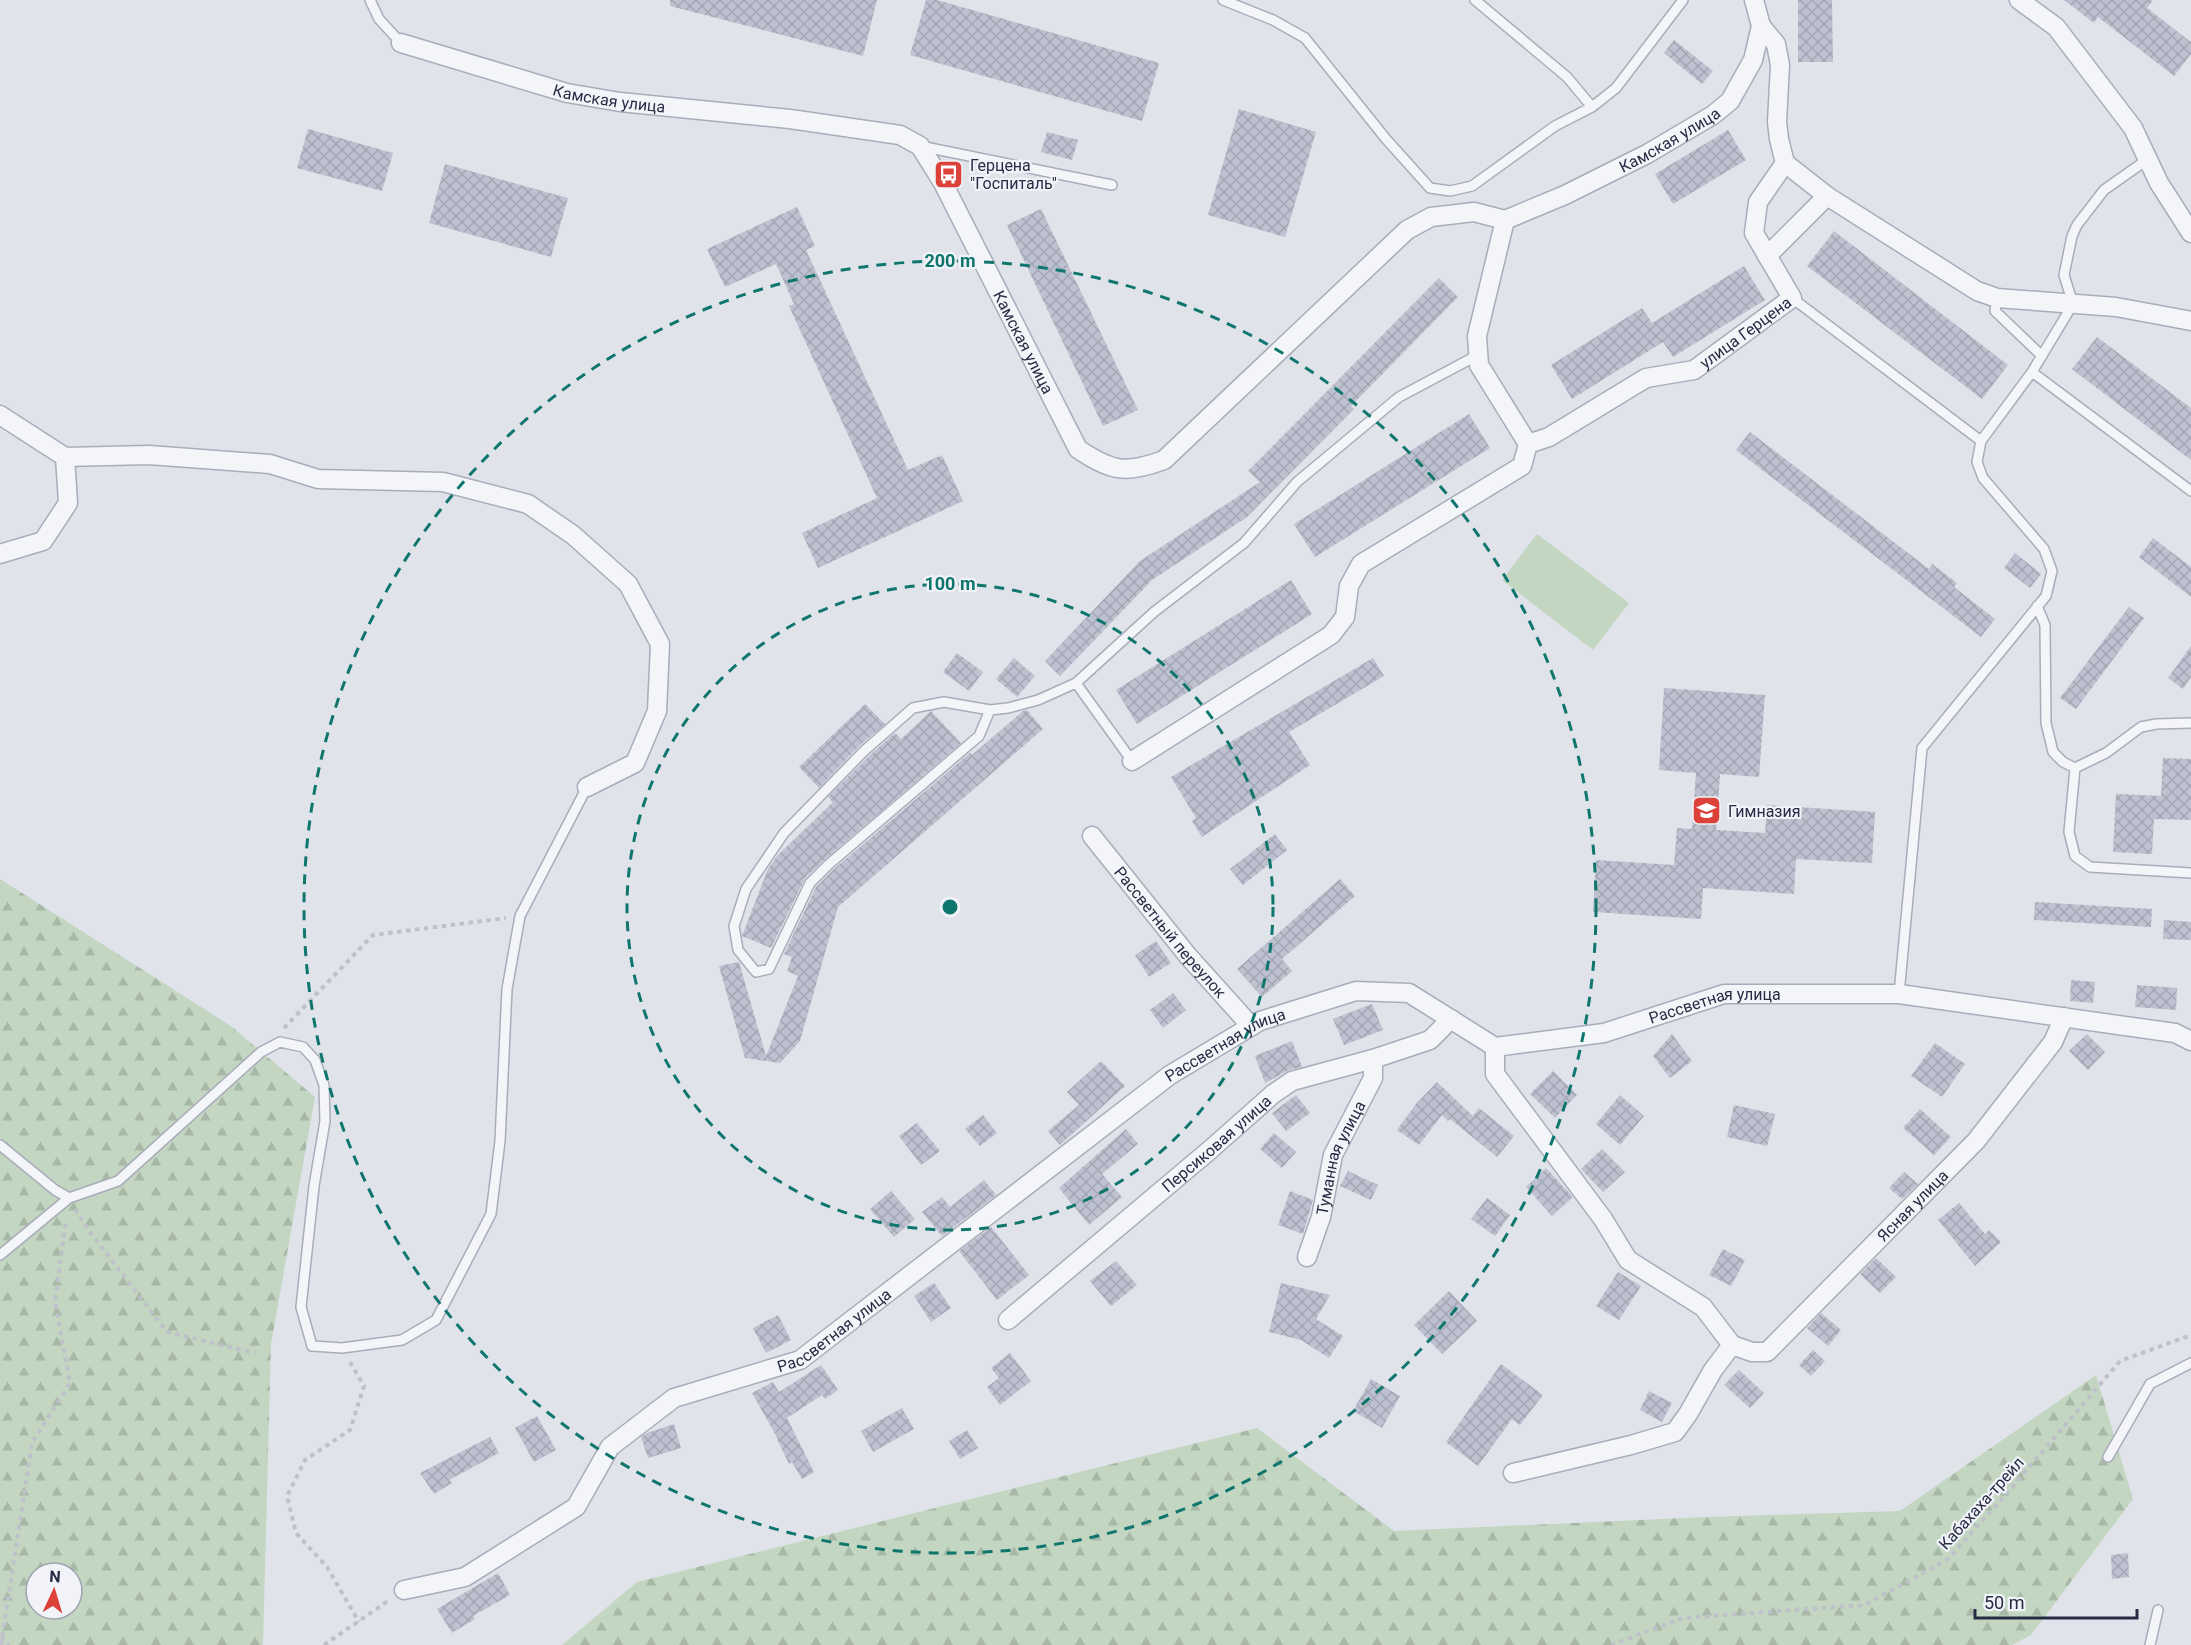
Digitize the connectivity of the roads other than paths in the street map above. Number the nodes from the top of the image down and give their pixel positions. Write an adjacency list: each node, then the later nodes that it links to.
1 (370, 0): 8 (lane)
2 (1223, 0): 9 (lane)
3 (1475, 0): 9 (lane)
4 (1683, 0): 9 (lane)
5 (1754, 0): 7 (street, Камская улица)
6 (2019, 0): 11 (street)
7 (1761, 26): 12 (street); 15 (street, Камская улица)
8 (400, 43): 10 (street, Камская улица)
9 (1592, 107)
10 (920, 146): 13 (lane); 15 (street, Камская улица)
11 (2148, 159): 16 (street); 20 (lane)
12 (1785, 163): 14 (street); 17 (street, улица Герцена)
13 (1113, 185)
14 (1827, 196): 17 (street); 19 (street)
15 (1505, 220): 22 (street)
16 (2191, 233)
17 (1767, 256): 18 (street, улица Герцена)
18 (1792, 298): 26 (lane); 27 (street, улица Герцена)
19 (1997, 298): 20 (street); 23 (lane)
20 (2073, 304): 21 (street); 23 (lane)
21 (2191, 321)
22 (1478, 355): 27 (street); 32 (lane)
23 (2042, 356): 24 (lane)
24 (2032, 372): 26 (lane); 29 (lane)
25 (0, 416): 28 (street)
26 (1981, 441): 31 (lane)
27 (1528, 444): 35 (street)
28 (65, 457): 30 (street); 37 (street)
29 (2191, 490)
30 (0, 554)
31 (2037, 606): 36 (lane); 40 (lane)
32 (1076, 683): 33 (lane); 35 (lane)
33 (990, 710): 33 (lane)
34 (2191, 723): 36 (lane)
35 (1132, 761)
36 (2075, 768): 39 (lane)
37 (587, 787): 48 (lane)
38 (1092, 836): 43 (street, Рассветный переулок)
39 (2191, 873)
40 (1899, 994): 41 (street, Рассветная улица); 45 (street, Рассветная улица)
41 (2064, 1017): 44 (street, Рассветная улица); 52 (street, Ясная улица)
42 (1451, 1019): 43 (street, Рассветная улица); 45 (street, Рассветная улица); 46 (street, Персиковая улица)
43 (1251, 1026): 56 (street, Рассветная улица)
44 (2191, 1041)
45 (1495, 1047): 52 (street)
46 (1372, 1059): 50 (street, Туманная улица); 51 (street, Персиковая улица)
47 (0, 1145): 48 (lane)
48 (69, 1198): 49 (lane)
49 (0, 1255)
50 (1307, 1257)
51 (1008, 1320)
52 (1732, 1345): 55 (street)
53 (2191, 1363): 54 (lane)
54 (2108, 1457)
55 (1513, 1473)
56 (404, 1590)
57 (2158, 1610): 58 (lane)
58 (2150, 1645)

